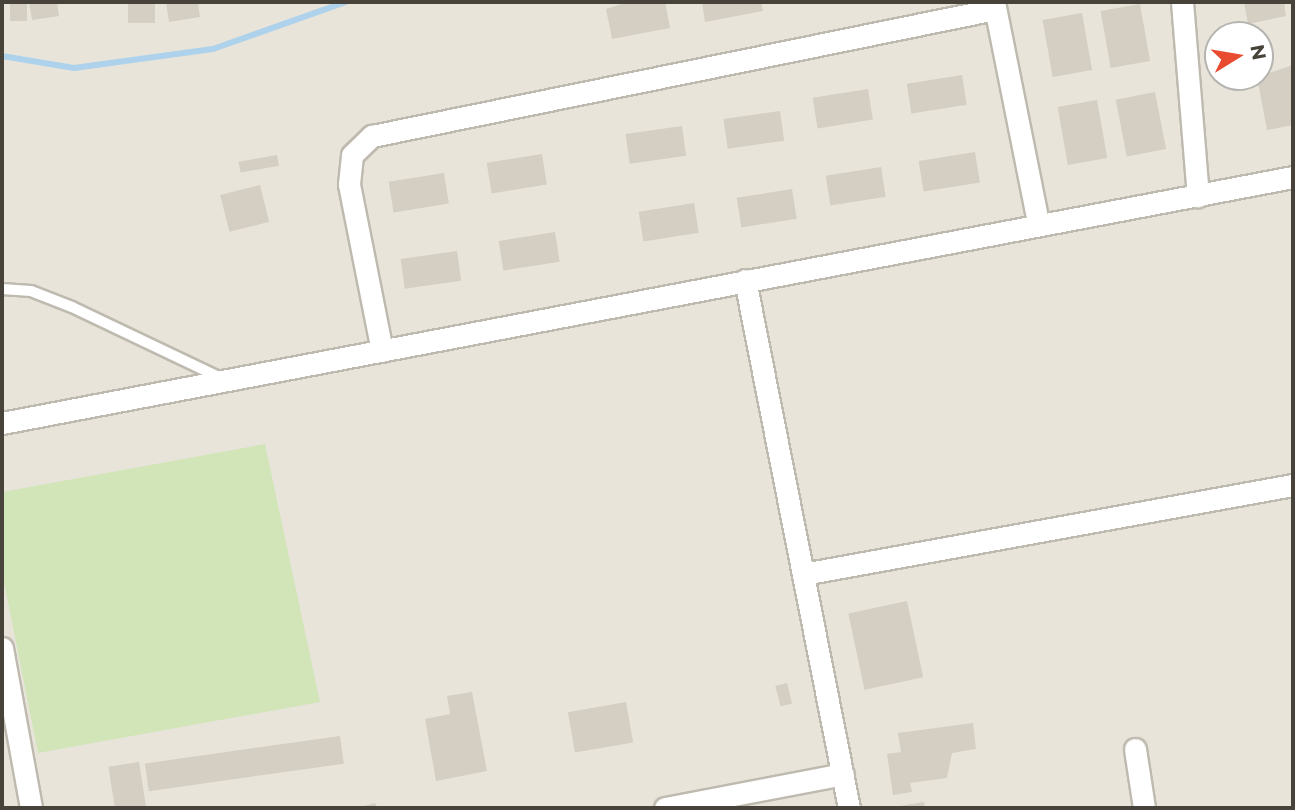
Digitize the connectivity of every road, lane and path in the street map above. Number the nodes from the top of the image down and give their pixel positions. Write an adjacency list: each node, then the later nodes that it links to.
1 (1182, 2): 4 (street)
2 (995, 6): 5 (street); 8 (street)
3 (1293, 177): 4 (street)
4 (1198, 196): 5 (street)
5 (1038, 223): 6 (street)
6 (744, 279): 8 (street); 12 (street)
7 (2, 289): 9 (lane)
8 (382, 351): 9 (street)
9 (224, 379): 10 (street)
10 (2, 423)
11 (1293, 485): 12 (street)
12 (803, 573): 15 (street)
13 (2, 648): 16 (street)
14 (1135, 749): 19 (street)
15 (843, 774): 17 (street); 18 (street)
16 (31, 808)
17 (665, 808)
18 (849, 808)
19 (1144, 808)

